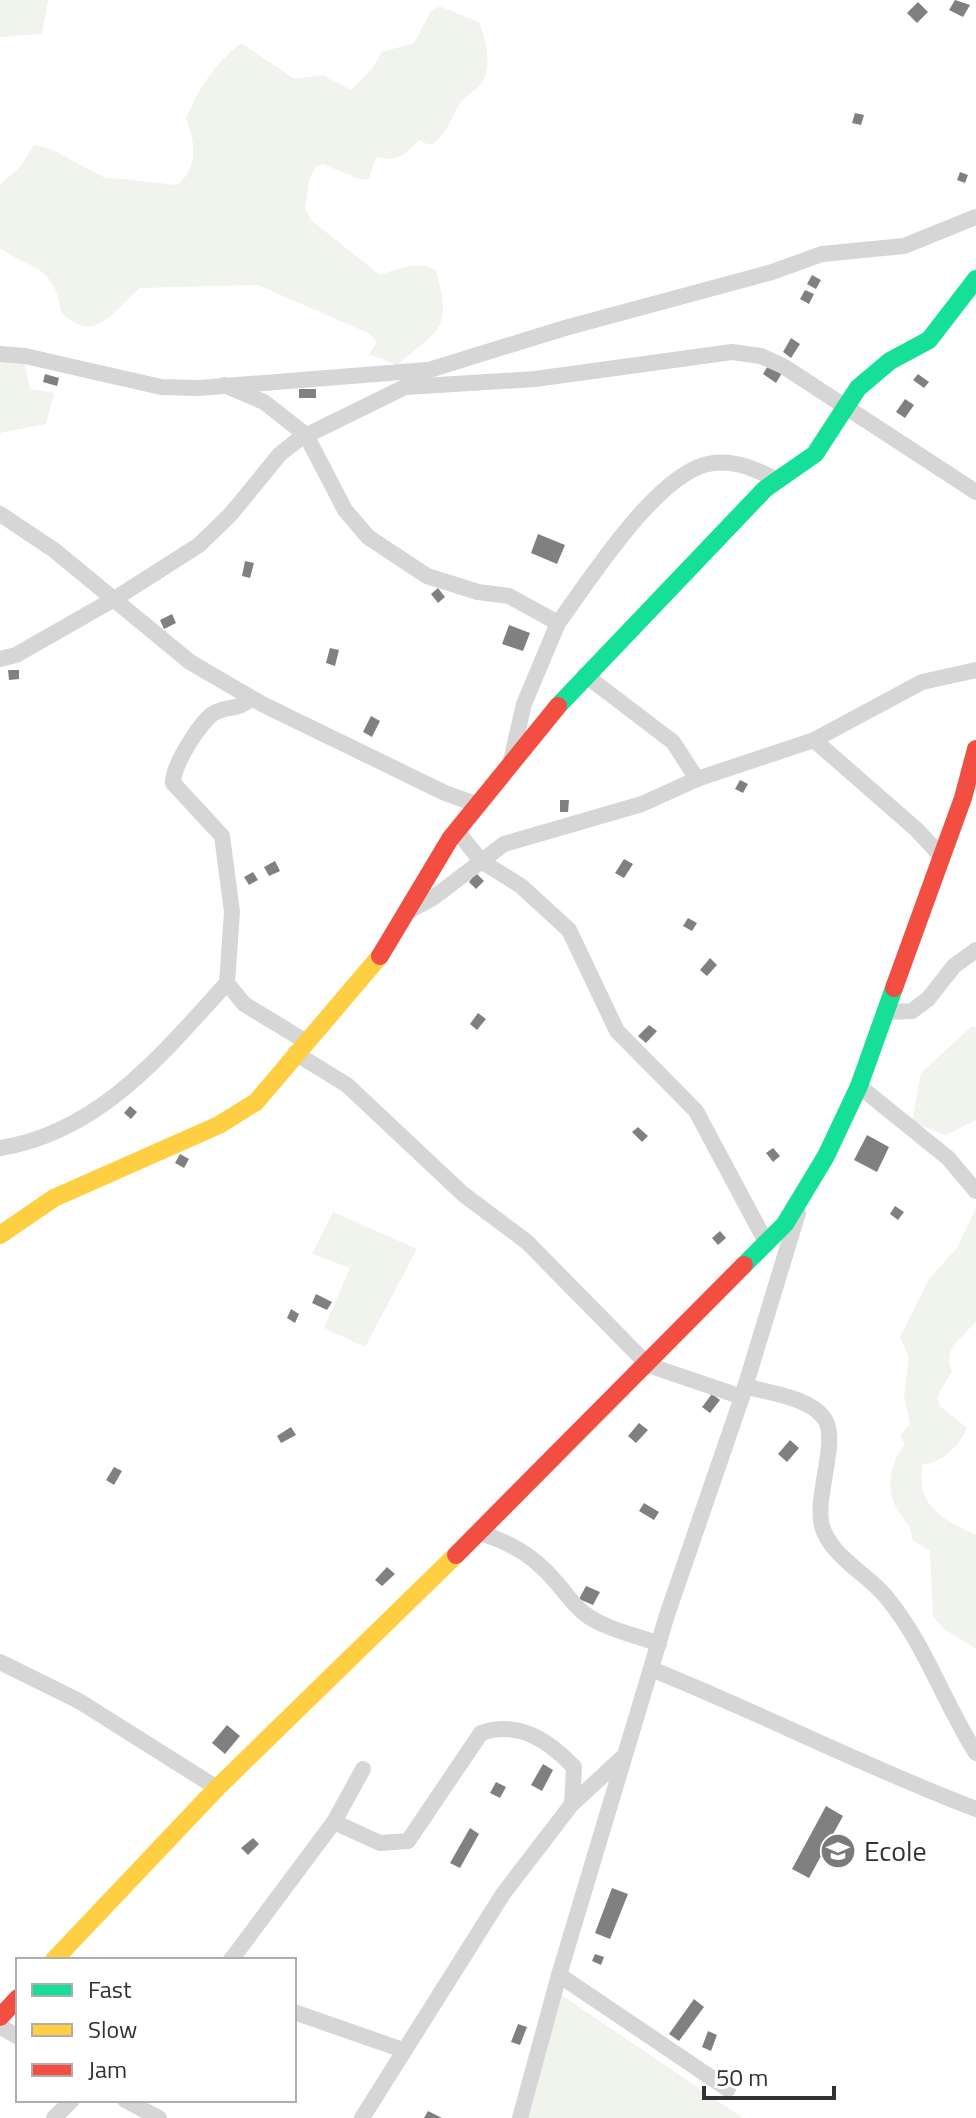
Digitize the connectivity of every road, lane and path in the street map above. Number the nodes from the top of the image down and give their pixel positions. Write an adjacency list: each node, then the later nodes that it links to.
1 (976, 217): 4 (street)
2 (976, 279): 7 (street)
3 (0, 354): 5 (street)
4 (429, 370): 5 (street); 6 (street)
5 (224, 385): 8 (street)
6 (405, 387): 7 (street); 8 (street)
7 (846, 408): 9 (street); 10 (street)
8 (306, 435): 12 (street); 13 (street)
9 (777, 480): 13 (street); 16 (street)
10 (976, 492)
11 (0, 514): 12 (street)
12 (116, 598): 14 (street); 17 (street)
13 (558, 623): 20 (street)
14 (0, 659)
15 (976, 670): 18 (street)
16 (585, 675): 20 (street); 21 (street)
17 (251, 698): 22 (street); 28 (street)
18 (814, 740): 21 (street); 24 (street)
19 (976, 749): 24 (street)
20 (511, 763): 22 (street)
21 (697, 779): 25 (street)
22 (478, 805): 23 (street)
23 (457, 831): 25 (street); 26 (street)
24 (941, 856): 29 (street)
25 (481, 861): 26 (street); 36 (street)
26 (407, 912): 30 (street)
27 (976, 950): 29 (street)
28 (227, 983): 30 (street); 32 (street)
29 (887, 1012): 31 (street)
30 (300, 1047): 35 (street); 37 (street)
31 (859, 1086): 33 (street); 34 (street)
32 (0, 1148)
33 (976, 1191)
34 (802, 1200): 36 (street); 38 (street)
35 (0, 1235)
36 (767, 1244): 37 (street)
37 (648, 1365): 38 (street); 39 (street)
38 (743, 1392): 40 (street); 43 (street)
39 (479, 1533): 40 (street); 46 (street)
40 (659, 1644): 42 (street)
41 (0, 1662): 46 (street)
42 (651, 1669): 44 (street); 48 (street)
43 (976, 1753)
44 (624, 1756): 47 (street); 52 (street)
45 (363, 1769): 49 (street)
46 (217, 1788): 50 (street)
47 (572, 1804): 49 (street); 56 (street)
48 (976, 1809)
49 (334, 1822): 51 (street)
50 (56, 1958)
51 (232, 1958)
52 (559, 1975): 57 (street); 63 (street)
53 (16, 2000): 55 (street)
54 (296, 2013): 56 (street)
55 (0, 2017)
56 (403, 2050): 62 (street)
57 (728, 2089)
58 (70, 2102): 60 (street)
59 (129, 2102): 61 (street)
60 (54, 2118)
61 (159, 2118)
62 (362, 2118)
63 (520, 2118)

